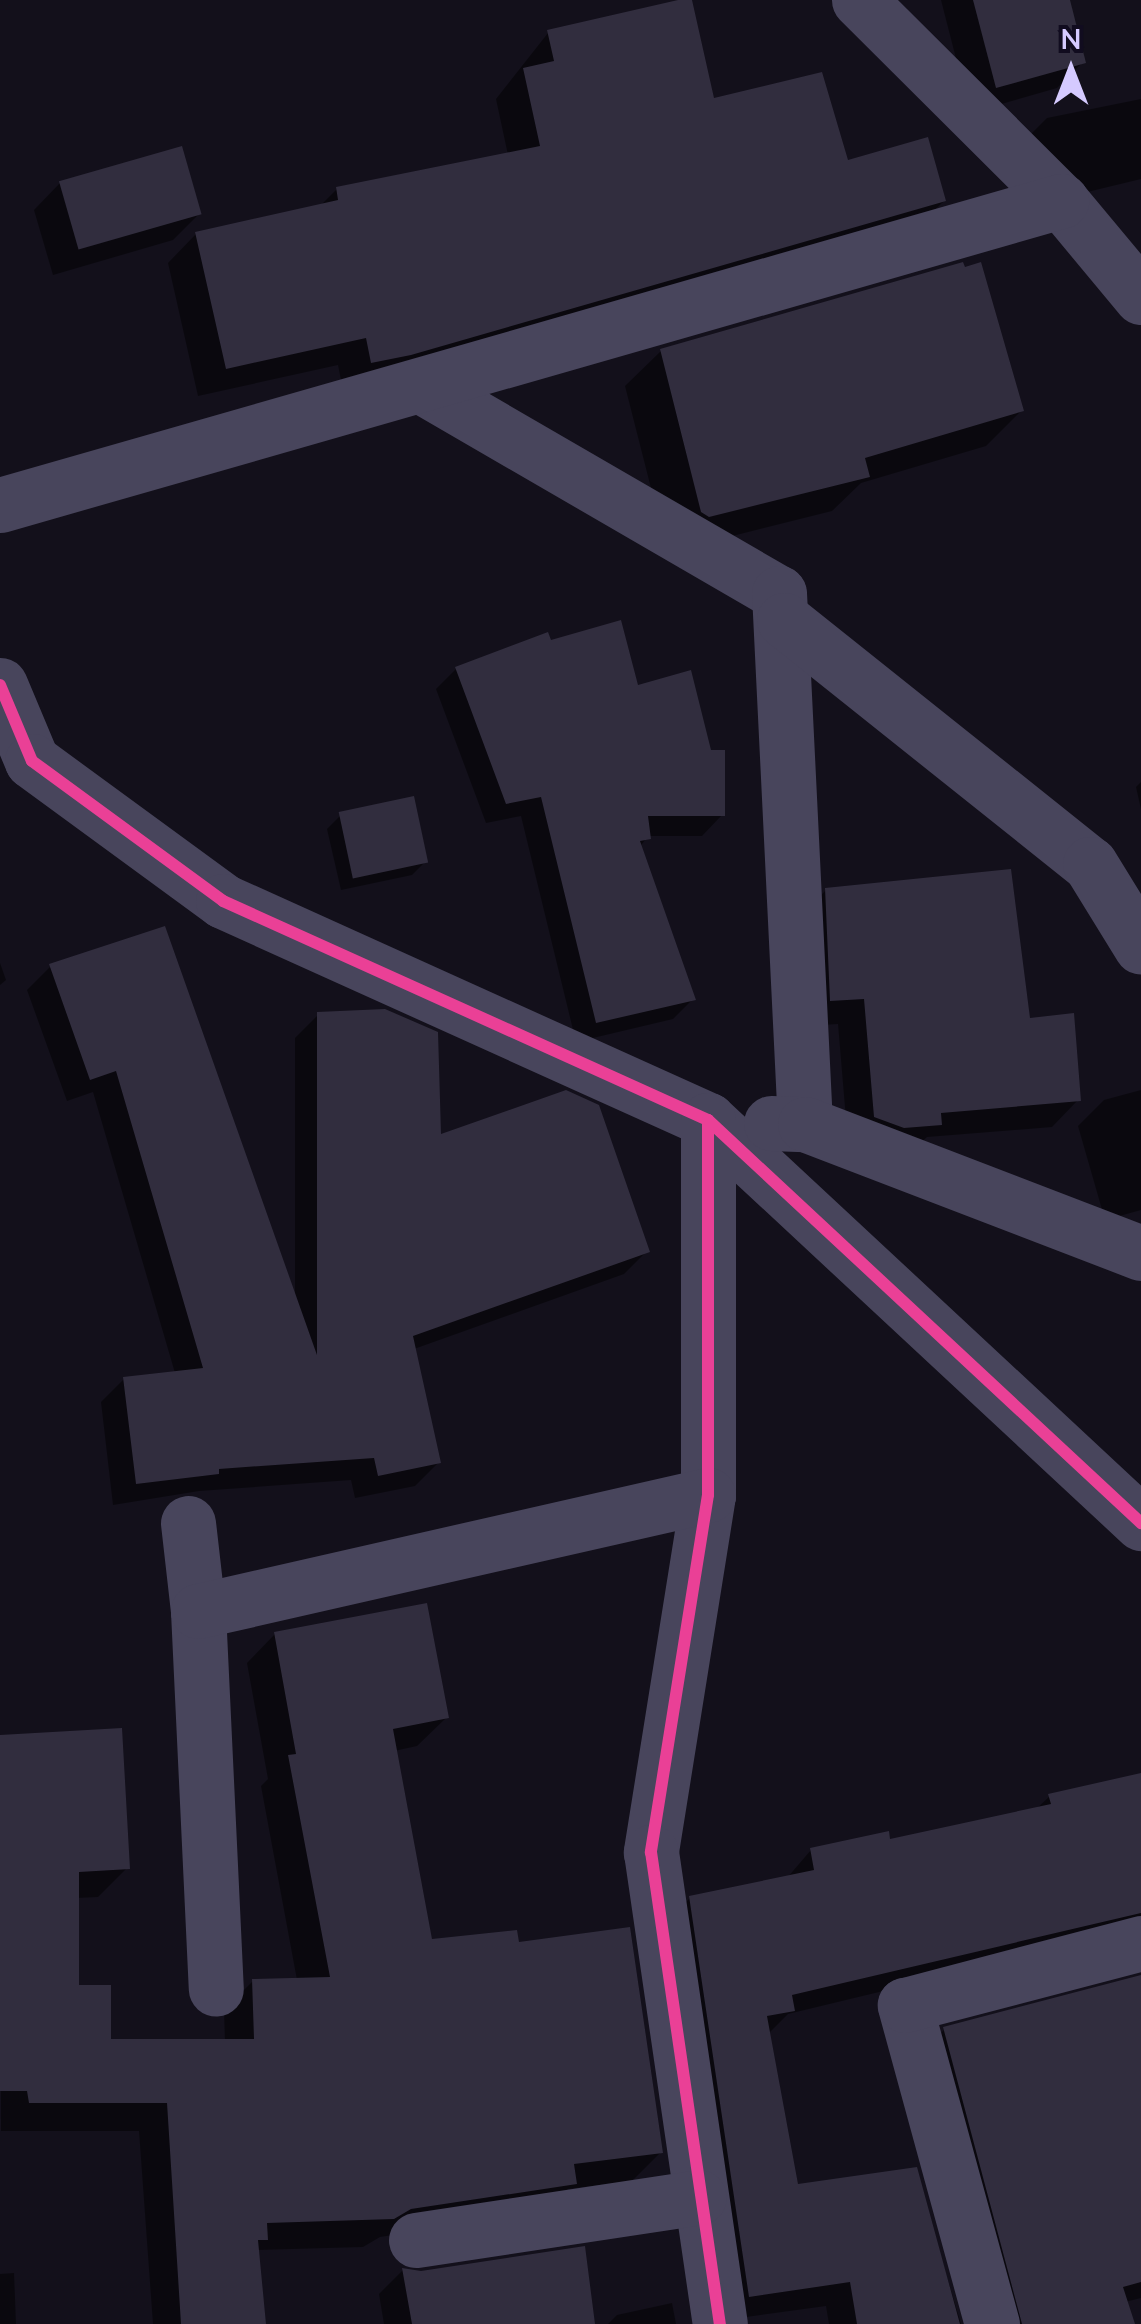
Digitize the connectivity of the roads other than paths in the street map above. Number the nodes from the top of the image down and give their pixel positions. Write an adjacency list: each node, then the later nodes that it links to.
1 (859, 0): 2 (street)
2 (1061, 201): 3 (street); 4 (street)
3 (1141, 298)
4 (423, 386): 5 (street); 6 (street)
5 (0, 505)
6 (784, 620): 8 (street); 10 (street)
7 (0, 685): 9 (street)
8 (1141, 947)
9 (708, 1120): 10 (street); 12 (street); 14 (street)
10 (805, 1124): 11 (street)
11 (1141, 1253)
12 (708, 1496): 15 (street); 18 (street)
13 (188, 1523): 15 (street)
14 (1141, 1523)
15 (198, 1610): 17 (street)
16 (1141, 1942): 21 (street)
17 (216, 1989)
18 (699, 2197): 19 (street); 20 (street)
19 (416, 2240)
20 (720, 2324)
21 (992, 2324)

